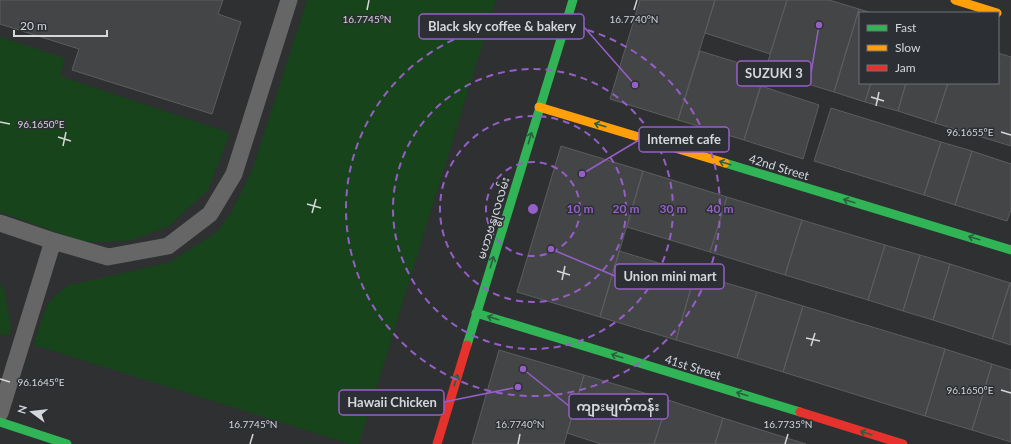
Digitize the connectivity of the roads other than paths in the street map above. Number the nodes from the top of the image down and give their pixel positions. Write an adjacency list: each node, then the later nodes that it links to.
1 (289, 0): 7 (lane)
2 (573, 0): 5 (street, မဟာဗန္ဓုလလမ်း)
3 (955, 0): 4 (street)
4 (994, 12)
5 (539, 107): 8 (street, 42nd Street, one-way to 5); 9 (street, မဟာဗန္ဓုလလမ်း, one-way to 5)
6 (0, 223): 7 (lane)
7 (53, 241): 10 (lane)
8 (1011, 250)
9 (476, 313): 13 (street, မဟာဗန္ဓုလလမ်း, one-way to 9); 14 (street, 41st Street, one-way to 9)
10 (0, 413)
11 (0, 422): 12 (street)
12 (67, 444)
13 (437, 444)
14 (903, 444)

